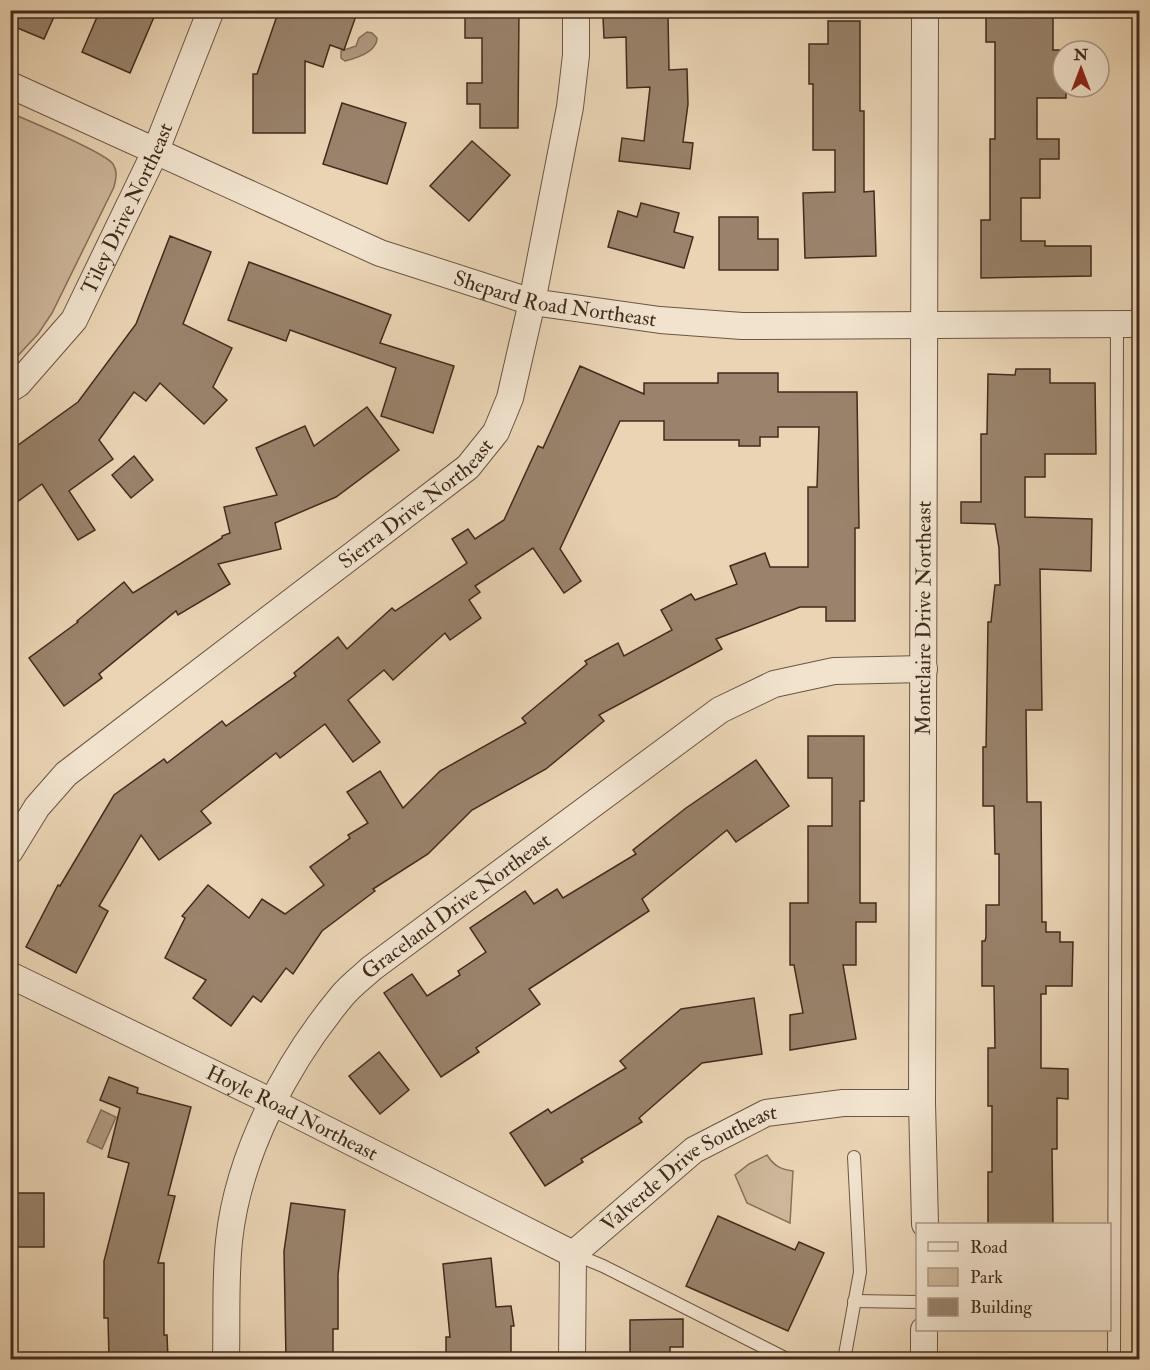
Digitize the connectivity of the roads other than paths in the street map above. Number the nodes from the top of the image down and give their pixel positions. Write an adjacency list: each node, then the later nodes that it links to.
1 (211, 10): 5 (street, Tiley Drive Northeast)
2 (576, 10): 6 (street, Sierra Drive Northeast)
3 (925, 10): 8 (street, Montclaire Drive Northeast)
4 (10, 86): 5 (street, Shepard Road Northeast)
5 (156, 150): 6 (street, Shepard Road Northeast); 9 (street, Tiley Drive Northeast)
6 (532, 302): 8 (street, Shepard Road Northeast); 11 (street, Sierra Drive Northeast)
7 (1128, 324): 8 (street, Shepard Road Northeast); 26 (lane)
8 (923, 325): 10 (street, Montclaire Drive Northeast)
9 (10, 389)
10 (924, 669): 13 (street, Graceland Drive Northeast); 14 (street, Montclaire Drive Northeast)
11 (10, 851)
12 (10, 975): 13 (street, Hoyle Road Northeast)
13 (272, 1102): 17 (street, Hoyle Road Northeast); 21 (street, Graceland Drive Northeast)
14 (922, 1103): 16 (street, Montclaire Drive Northeast); 17 (street, Valverde Drive Southeast)
15 (854, 1157): 18 (lane)
16 (925, 1223)
17 (573, 1254): 22 (street); 23 (lane)
18 (854, 1300): 19 (lane); 24 (lane)
19 (916, 1302)
20 (924, 1331): 25 (street)
21 (226, 1359)
22 (572, 1359)
23 (789, 1359)
24 (844, 1359)
25 (924, 1359)
26 (1114, 1359)

